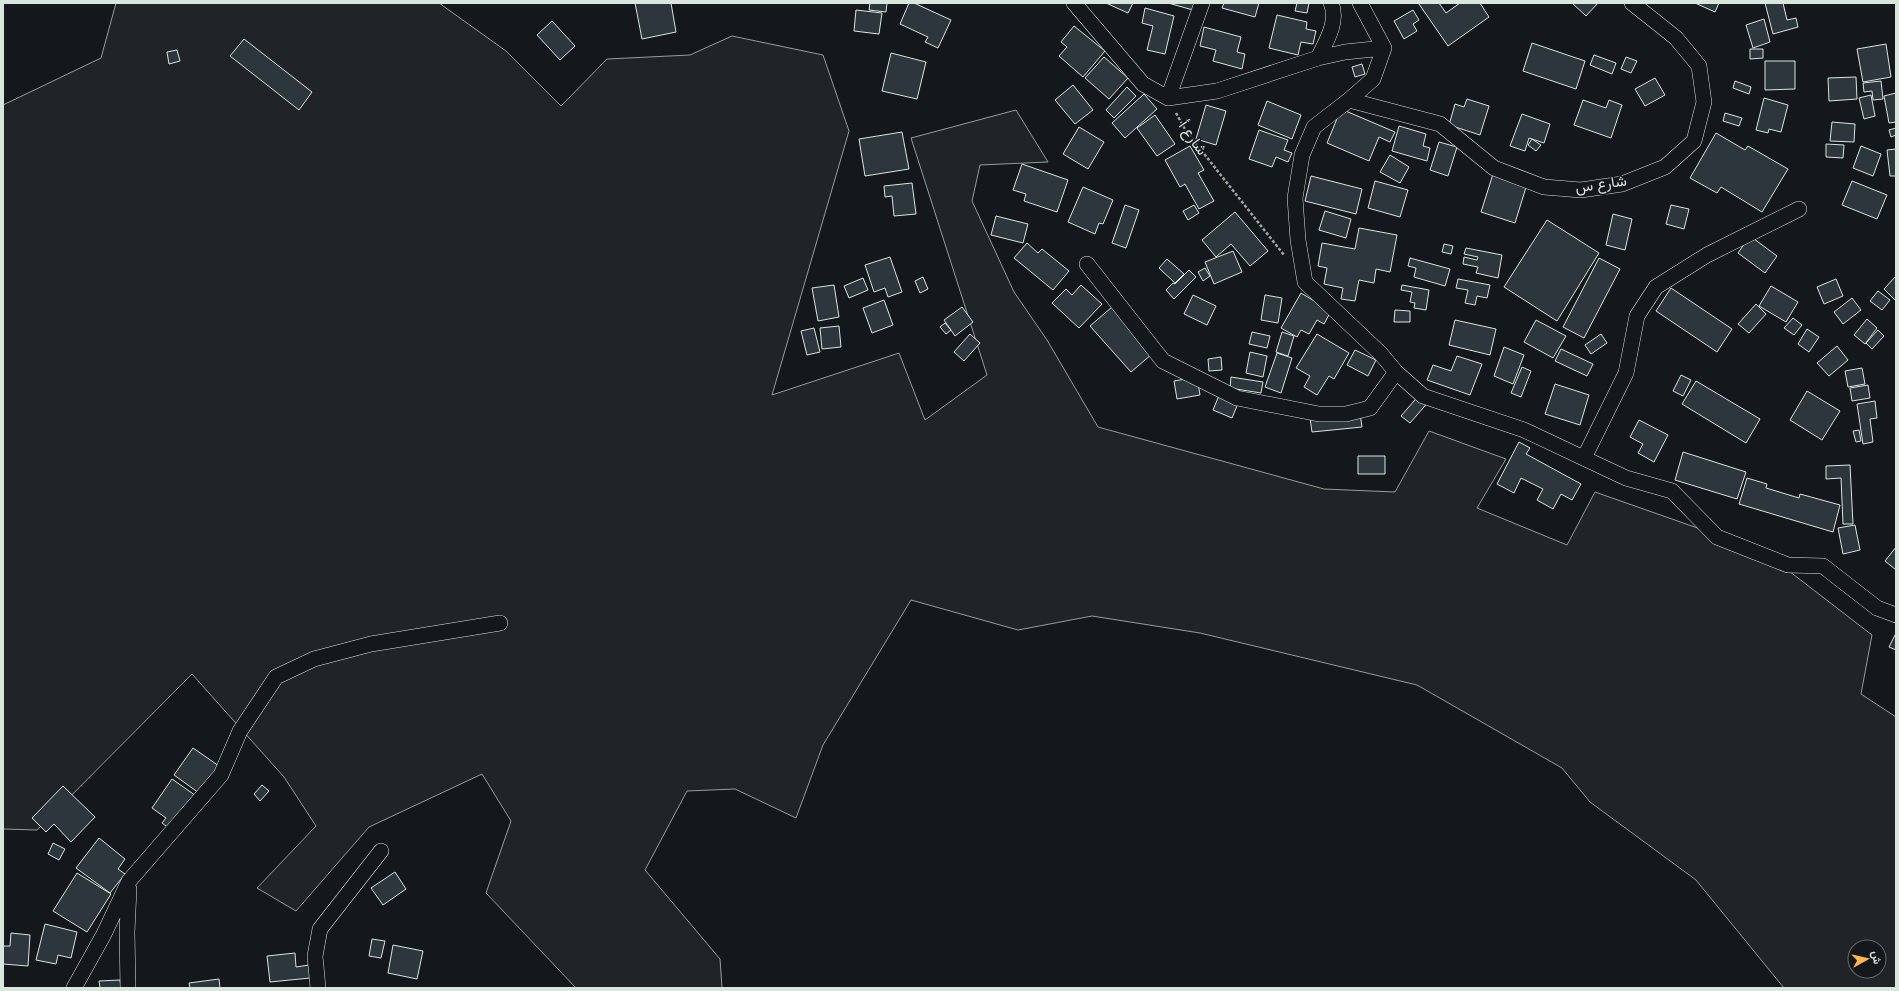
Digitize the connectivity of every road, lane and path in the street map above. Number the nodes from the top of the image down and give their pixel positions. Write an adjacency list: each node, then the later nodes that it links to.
1 (1074, 3): 8 (street)
2 (1202, 3): 8 (street)
3 (1331, 3): 7 (street)
4 (1360, 3): 6 (street)
5 (1632, 3): 9 (street, شارع ﺱ)
6 (1384, 48): 7 (street); 9 (street)
7 (1318, 58): 8 (street)
8 (1168, 98): 11 (path, شارع أ)
9 (1349, 100): 13 (street)
10 (1799, 209): 14 (street)
11 (1286, 258)
12 (1087, 264): 13 (street)
13 (1396, 372): 14 (street)
14 (1584, 458): 15 (street)
15 (1896, 615)
16 (500, 624): 18 (street)
17 (381, 851): 21 (street)
18 (129, 881): 19 (street); 20 (street)
19 (74, 988)
20 (128, 988)
21 (318, 988)

